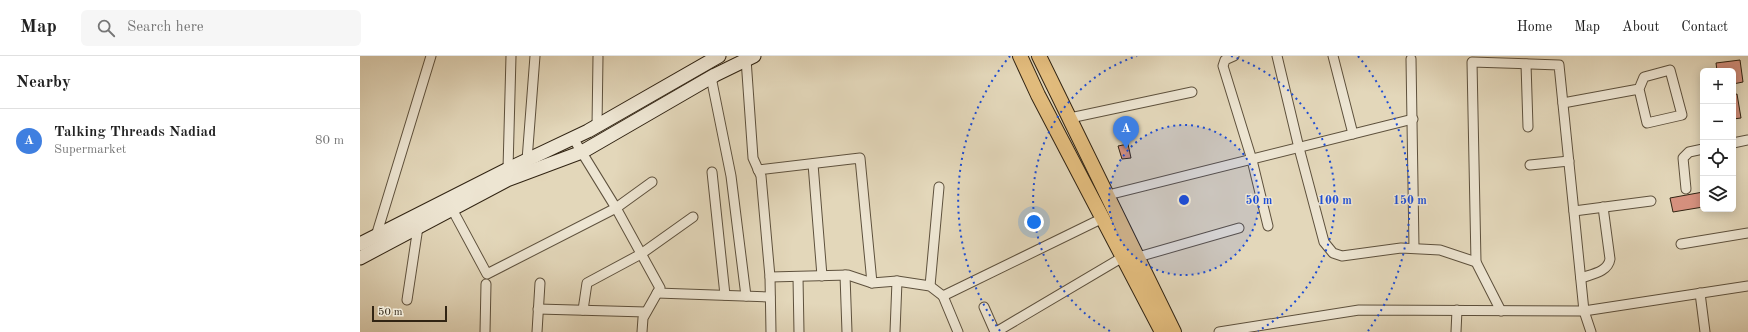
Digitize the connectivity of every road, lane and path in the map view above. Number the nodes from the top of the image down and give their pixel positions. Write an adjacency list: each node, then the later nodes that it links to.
1 (431, 56): 53 (street)
2 (511, 56): 35 (street)
3 (534, 56): 30 (street)
4 (719, 56): 21 (street)
5 (1020, 56): 48 (main road)
6 (1039, 56): 19 (main road)
7 (1234, 56): 31 (street)
8 (1277, 56): 27 (street)
9 (1333, 56): 23 (street)
10 (598, 57): 21 (street)
11 (750, 57): 15 (street); 36 (street)
12 (1412, 59): 20 (street)
13 (1471, 59): 14 (street); 61 (street)
14 (1526, 64): 18 (street); 22 (street)
15 (711, 77): 29 (street); 76 (street)
16 (1639, 89): 16 (street); 18 (street)
17 (1192, 92): 19 (street)
18 (1563, 103): 32 (street)
19 (1070, 118): 41 (main road)
20 (1413, 119): 23 (street); 56 (street)
21 (597, 126): 24 (street)
22 (1528, 127)
23 (1353, 134): 27 (street)
24 (573, 138): 29 (street); 30 (street)
25 (1748, 140): 26 (street)
26 (1736, 142)
27 (1299, 148): 31 (street); 56 (street)
28 (1700, 150): 40 (street)
29 (582, 152): 43 (street); 45 (street)
30 (527, 160): 35 (street)
31 (1252, 160): 41 (street); 49 (street)
32 (1569, 161): 34 (street); 46 (street)
33 (813, 164): 36 (street); 63 (street); 69 (street)
34 (1530, 165)
35 (508, 169): 53 (street)
36 (758, 170): 65 (street)
37 (712, 172): 75 (street)
38 (652, 182): 43 (street)
39 (939, 187): 71 (street)
40 (1686, 189)
41 (1108, 195): 59 (main road)
42 (1651, 202): 44 (street)
43 (616, 208): 45 (street); 57 (street)
44 (1603, 208): 46 (street); 66 (street)
45 (452, 209): 50 (street)
46 (1574, 211): 66 (street)
47 (693, 217): 57 (street)
48 (1103, 218): 58 (main road); 77 (street)
49 (1268, 226)
50 (418, 227): 53 (street); 79 (street)
51 (1239, 228): 59 (street)
52 (1748, 233): 55 (street)
53 (386, 235): 54 (street); 60 (street)
54 (360, 244)
55 (1681, 244)
56 (1414, 248): 61 (street)
57 (641, 254): 73 (street); 82 (street)
58 (1123, 257): 95 (street); 96 (main road)
59 (1138, 257): 97 (main road)
60 (360, 258)
61 (1476, 262): 84 (street)
62 (798, 276): 63 (street); 65 (street); 91 (street)
63 (822, 276): 64 (street)
64 (846, 276): 69 (street); 92 (street)
65 (770, 277): 78 (street)
66 (1581, 278): 85 (street)
67 (897, 281): 69 (street); 71 (street); 93 (street)
68 (540, 283): 81 (street)
69 (872, 283)
70 (486, 284): 87 (street)
71 (930, 286): 77 (street)
72 (1748, 286): 74 (street)
73 (657, 292): 75 (street); 86 (street)
74 (1700, 293): 85 (street); 101 (street)
75 (725, 295): 76 (street)
76 (746, 296): 78 (street)
77 (943, 296): 94 (street)
78 (770, 297): 90 (street)
79 (407, 300)
80 (984, 307): 95 (street)
81 (538, 309): 82 (street); 88 (street)
82 (583, 310): 86 (street)
83 (1457, 310): 84 (street); 98 (street); 99 (street)
84 (1501, 311): 85 (street)
85 (1584, 311): 100 (street)
86 (646, 312): 89 (street)
87 (485, 332)
88 (537, 332)
89 (642, 332)
90 (771, 332)
91 (799, 332)
92 (847, 332)
93 (895, 332)
94 (958, 332)
95 (996, 332)
96 (1162, 332)
97 (1174, 332)
98 (1219, 332)
99 (1456, 332)
100 (1592, 332)
101 (1705, 332)

